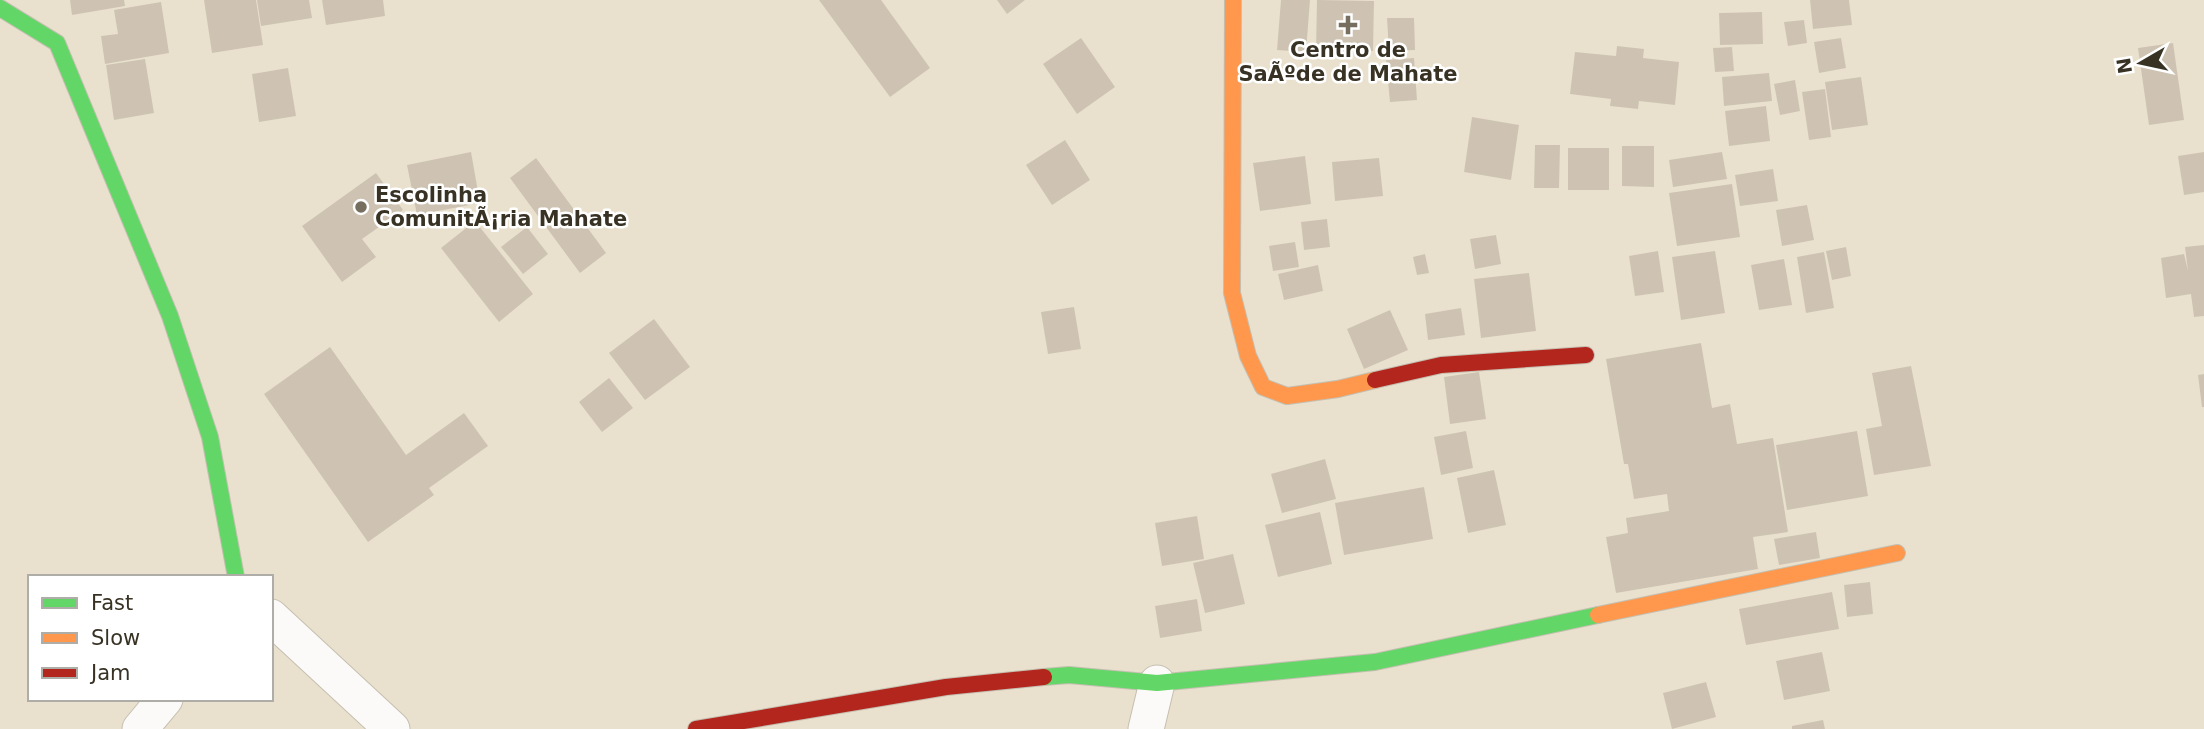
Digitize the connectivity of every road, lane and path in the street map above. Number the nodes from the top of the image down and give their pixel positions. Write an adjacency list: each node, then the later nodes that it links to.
1 (1233, 0): 3 (street)
2 (0, 8): 5 (street)
3 (1586, 355)
4 (1897, 553): 7 (street)
5 (236, 575)
6 (273, 619): 10 (street)
7 (1157, 683): 11 (street); 12 (street)
8 (163, 701): 9 (street)
9 (140, 729)
10 (392, 729)
11 (696, 729)
12 (1146, 729)

